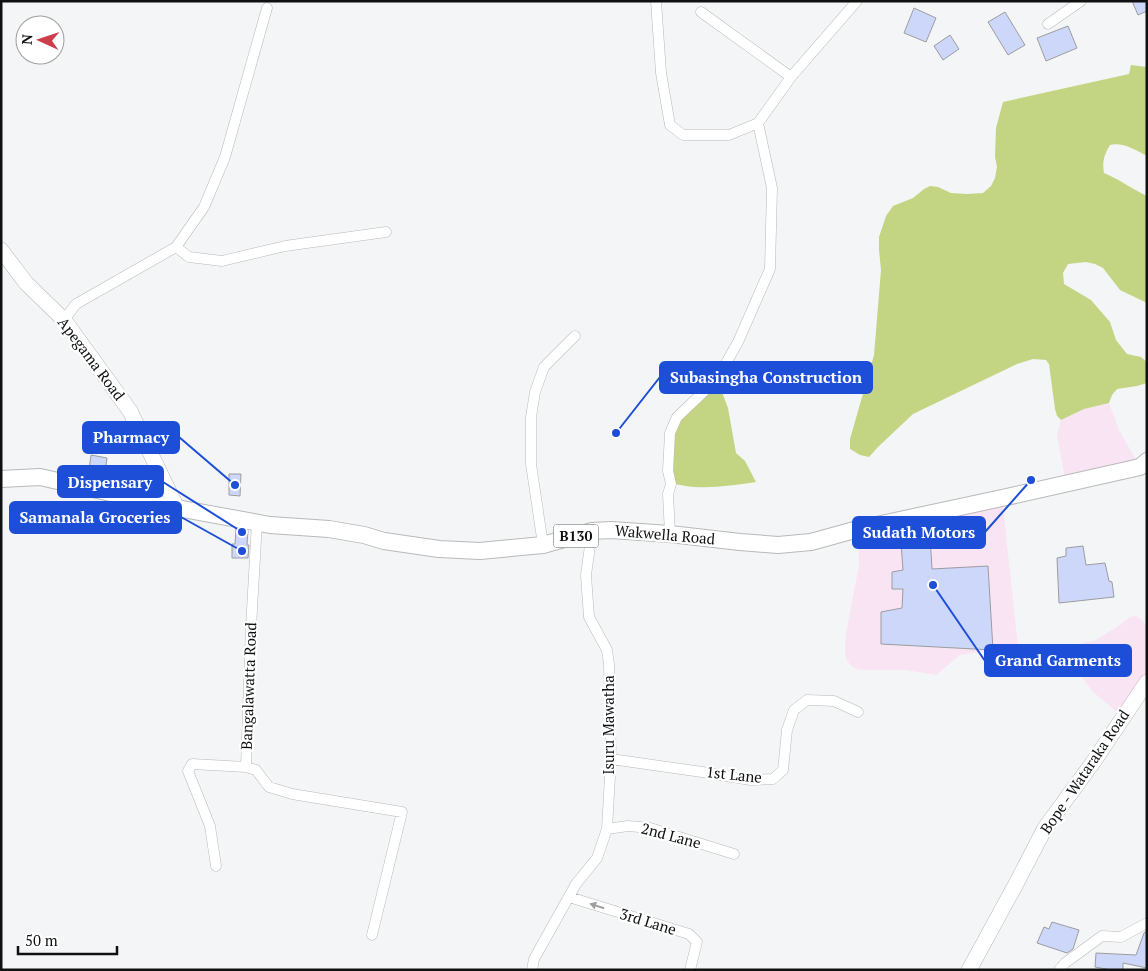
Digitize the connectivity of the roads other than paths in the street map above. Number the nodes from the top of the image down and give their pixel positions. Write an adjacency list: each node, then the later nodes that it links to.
1 (656, 1): 8 (street)
2 (857, 1): 7 (street)
3 (1081, 1): 6 (street)
4 (267, 8): 10 (street)
5 (701, 12): 7 (street)
6 (1048, 24)
7 (791, 77): 8 (street)
8 (758, 123): 19 (street)
9 (386, 232): 10 (street)
10 (176, 247): 12 (street)
11 (1, 250): 12 (street, Apegama Road)
12 (64, 320): 16 (street, Apegama Road)
13 (574, 336): 20 (street)
14 (1147, 461): 19 (main road, Wakwella Road / B130)
15 (1, 479): 16 (main road, Wakwella Road / B130)
16 (177, 508): 17 (main road, Wakwella Road / B130)
17 (257, 522): 20 (main road, Wakwella Road / B130); 24 (street, Bangalawatta Road)
18 (592, 531): 19 (main road, Wakwella Road / B130); 20 (main road, Wakwella Road / B130); 23 (street, Isuru Mawatha)
19 (670, 534)
20 (543, 545)
21 (1147, 682): 33 (street, Bope - Wataraka Road)
22 (858, 712): 23 (street, 1st Lane)
23 (611, 759): 25 (street, Isuru Mawatha)
24 (246, 767): 27 (street); 30 (street, Bangalawatta Road)
25 (607, 829): 26 (street, 2nd Lane); 28 (street, Isuru Mawatha)
26 (734, 854)
27 (216, 866)
28 (569, 898): 31 (street, Isuru Mawatha); 32 (street, 3rd Lane, one-way to 28)
29 (1147, 923): 34 (street)
30 (372, 935)
31 (532, 970)
32 (690, 970)
33 (969, 970)
34 (1059, 970)

